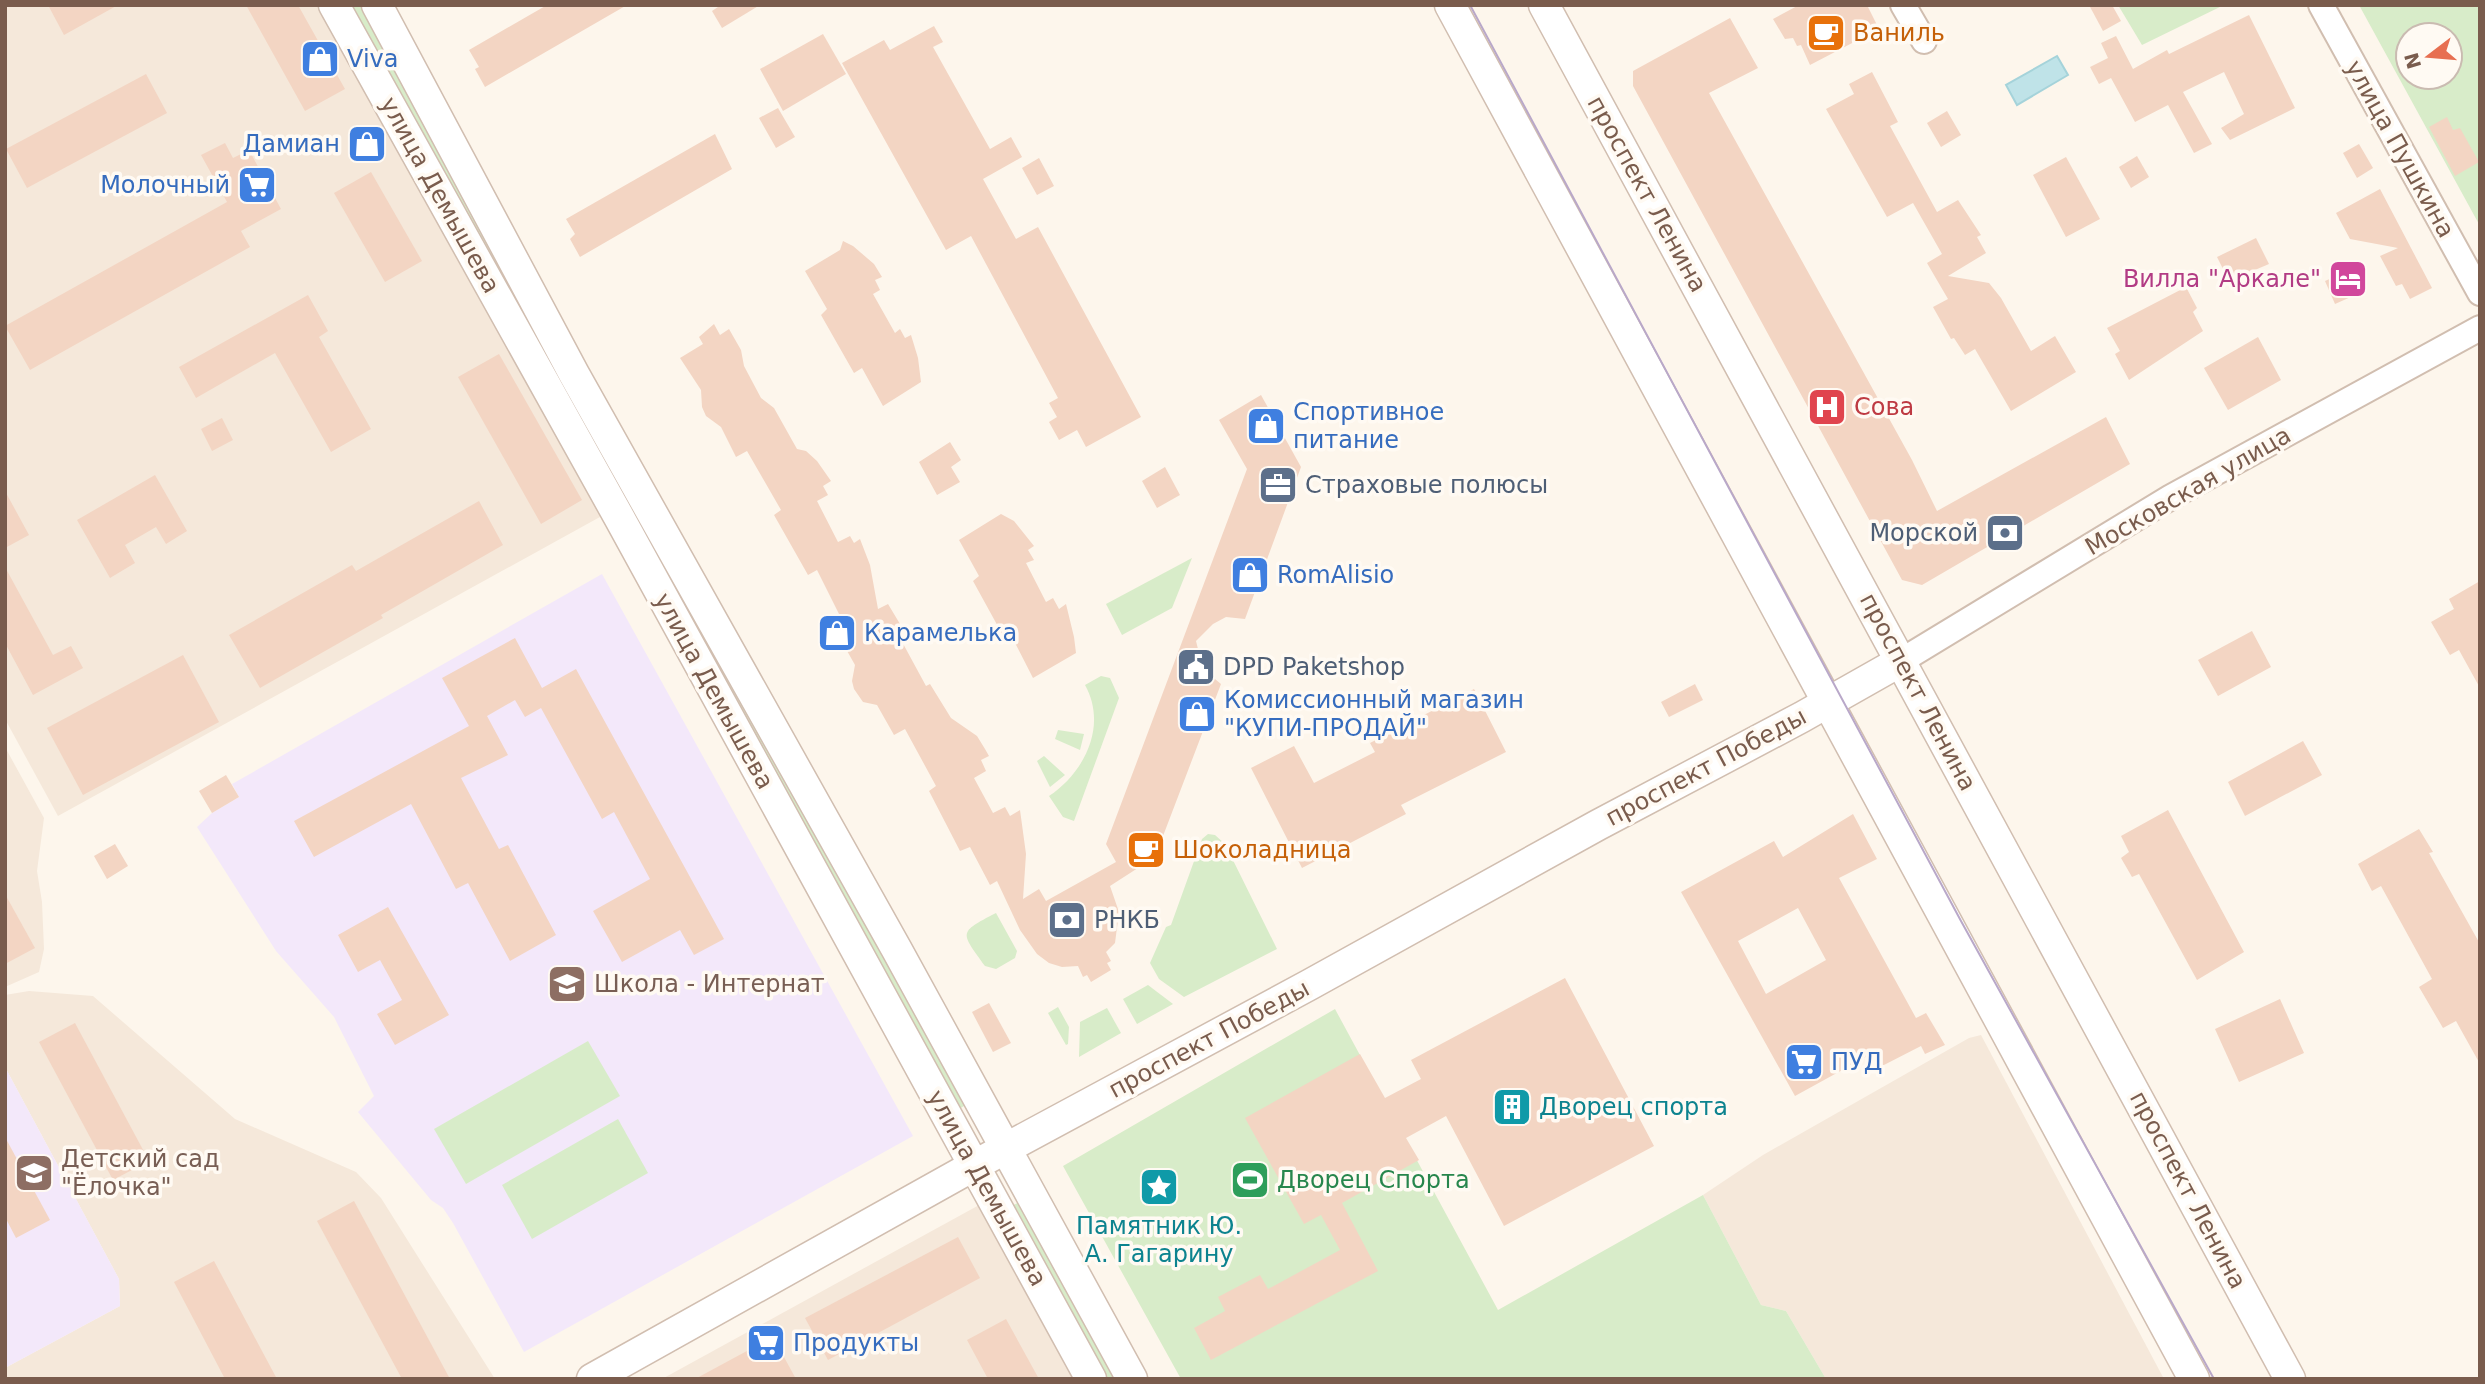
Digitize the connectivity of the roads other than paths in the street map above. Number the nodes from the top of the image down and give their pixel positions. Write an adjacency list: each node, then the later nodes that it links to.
1 (334, 5): 13 (street, улица Демышева)
2 (377, 5): 12 (street, улица Демышева)
3 (1450, 5): 11 (street)
4 (1544, 5): 10 (street, проспект Ленина)
5 (1903, 5): 7 (street)
6 (2321, 5): 8 (street, улица Пушкина)
7 (1924, 41)
8 (2480, 293)
9 (2480, 328): 10 (street, Московская улица)
10 (1901, 661): 11 (street, проспект Победы); 18 (street, проспект Ленина)
11 (1827, 703): 12 (street, проспект Победы); 17 (street)
12 (1006, 1148): 13 (street, проспект Победы); 16 (street, улица Демышева)
13 (975, 1165): 14 (street, проспект Победы); 15 (street, улица Демышева)
14 (592, 1379)
15 (1091, 1379)
16 (1132, 1379)
17 (2194, 1379)
18 (2290, 1379)

